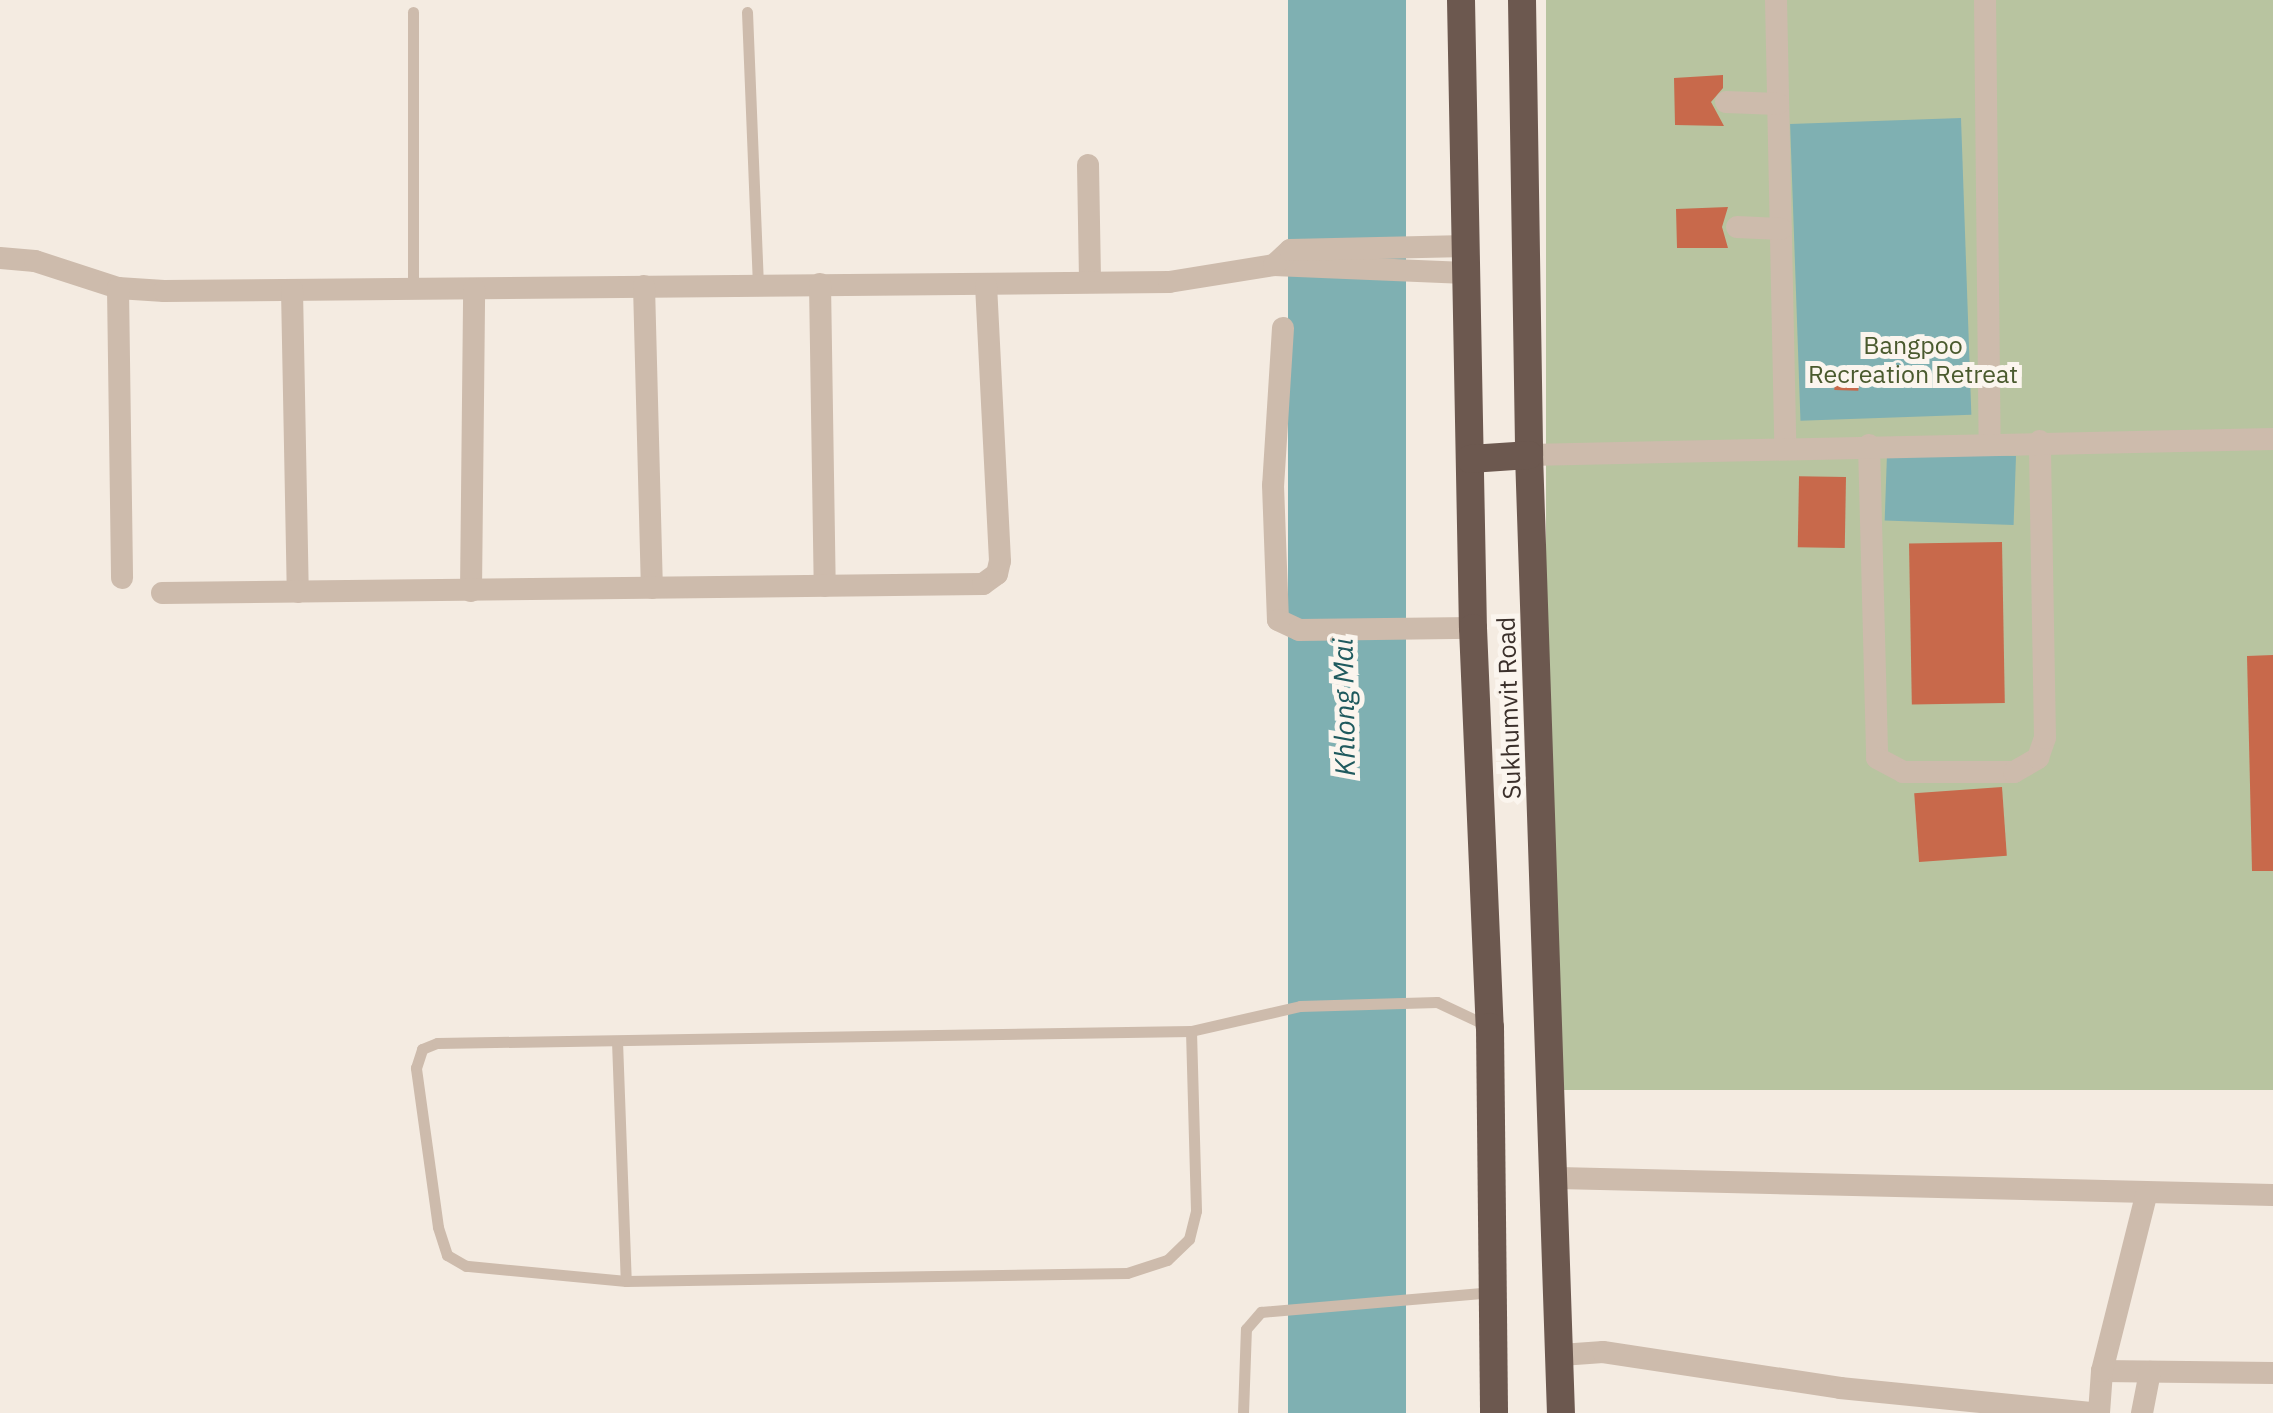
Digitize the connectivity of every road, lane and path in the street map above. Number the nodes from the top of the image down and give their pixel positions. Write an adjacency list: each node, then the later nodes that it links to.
1 (1460, 0): 13 (highway, Sukhumvit Road)
2 (1522, 0): 30 (highway, Sukhumvit Road)
3 (1776, 0): 8 (street)
4 (1985, 0): 27 (street)
5 (413, 12): 21 (lane)
6 (747, 12): 16 (lane)
7 (1726, 102): 8 (street)
8 (1778, 104): 11 (street)
9 (1088, 165): 15 (street)
10 (1737, 227): 11 (street)
11 (1780, 229): 29 (street)
12 (0, 258): 20 (street)
13 (1466, 259): 14 (street); 14 (street); 31 (highway, Sukhumvit Road)
14 (1284, 261): 15 (street)
15 (1090, 282): 18 (street)
16 (758, 283): 17 (street); 19 (street)
17 (820, 284): 18 (street); 33 (street)
18 (986, 284): 33 (street)
19 (644, 286): 22 (street); 34 (street)
20 (118, 288): 23 (street); 32 (street)
21 (413, 289): 22 (street); 23 (street)
22 (474, 289): 35 (street)
23 (292, 290): 36 (street)
24 (1283, 328): 38 (street)
25 (2273, 439): 26 (street)
26 (2040, 441): 27 (street); 28 (street)
27 (1990, 442): 28 (street)
28 (1869, 445): 29 (street)
29 (1785, 448): 30 (street)
30 (1529, 455): 31 (highway); 42 (highway, Sukhumvit Road)
31 (1470, 458): 38 (highway, Sukhumvit Road)
32 (122, 578)
33 (825, 586): 34 (street)
34 (652, 588): 35 (street)
35 (472, 591): 36 (street)
36 (298, 592): 37 (street)
37 (162, 593)
38 (1473, 628): 39 (highway, Sukhumvit Road)
39 (1490, 1027): 40 (lane); 46 (highway, Sukhumvit Road)
40 (1190, 1031): 41 (lane); 45 (lane)
41 (616, 1041): 45 (lane); 45 (lane)
42 (1558, 1178): 44 (street); 47 (highway, Sukhumvit Road)
43 (2273, 1194): 44 (street)
44 (2146, 1196): 48 (street)
45 (626, 1280)
46 (1493, 1292): 51 (lane); 52 (highway, Sukhumvit Road)
47 (1561, 1355): 53 (highway, Sukhumvit Road); 54 (street)
48 (2102, 1371): 50 (street); 54 (street)
49 (2273, 1373): 50 (street)
50 (2146, 1393)
51 (1242, 1413)
52 (1494, 1413)
53 (1562, 1413)
54 (2095, 1413)

